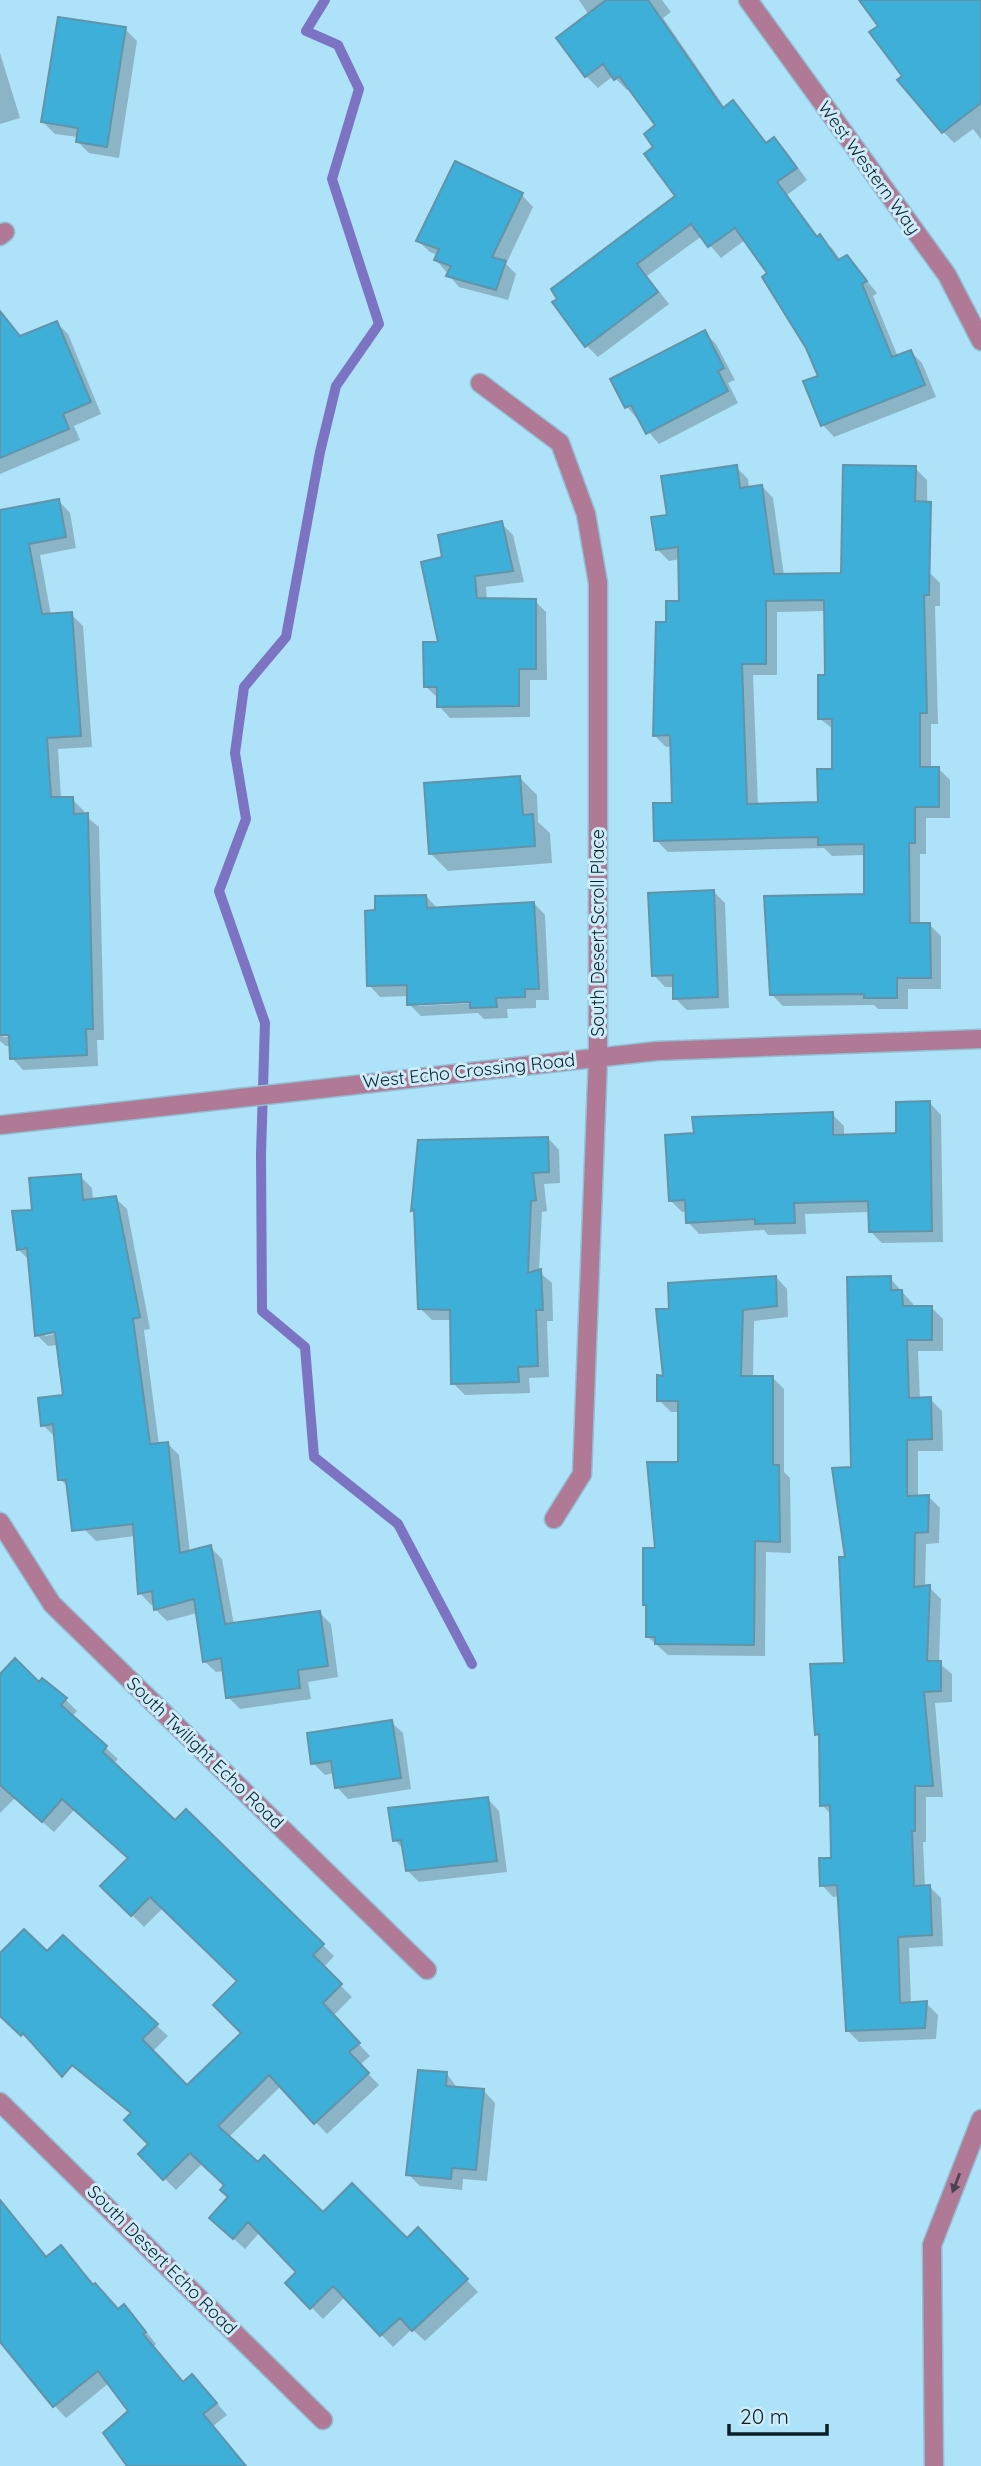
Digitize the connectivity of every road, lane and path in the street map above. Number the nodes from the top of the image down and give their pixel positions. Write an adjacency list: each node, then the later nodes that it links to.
1 (748, 0): 2 (street, West Western Way)
2 (981, 341)
3 (480, 383): 5 (street, South Desert Scroll Place)
4 (981, 1039): 5 (street, West Echo Crossing Road)
5 (598, 1056): 6 (street, West Echo Crossing Road); 7 (street, South Desert Scroll Place)
6 (0, 1125)
7 (554, 1519)
8 (0, 1522): 9 (street, South Twilight Echo Road)
9 (427, 1970)
10 (0, 2102): 12 (street, South Desert Echo Road)
11 (981, 2119): 13 (street, one-way to 13)
12 (323, 2420)
13 (934, 2466)

